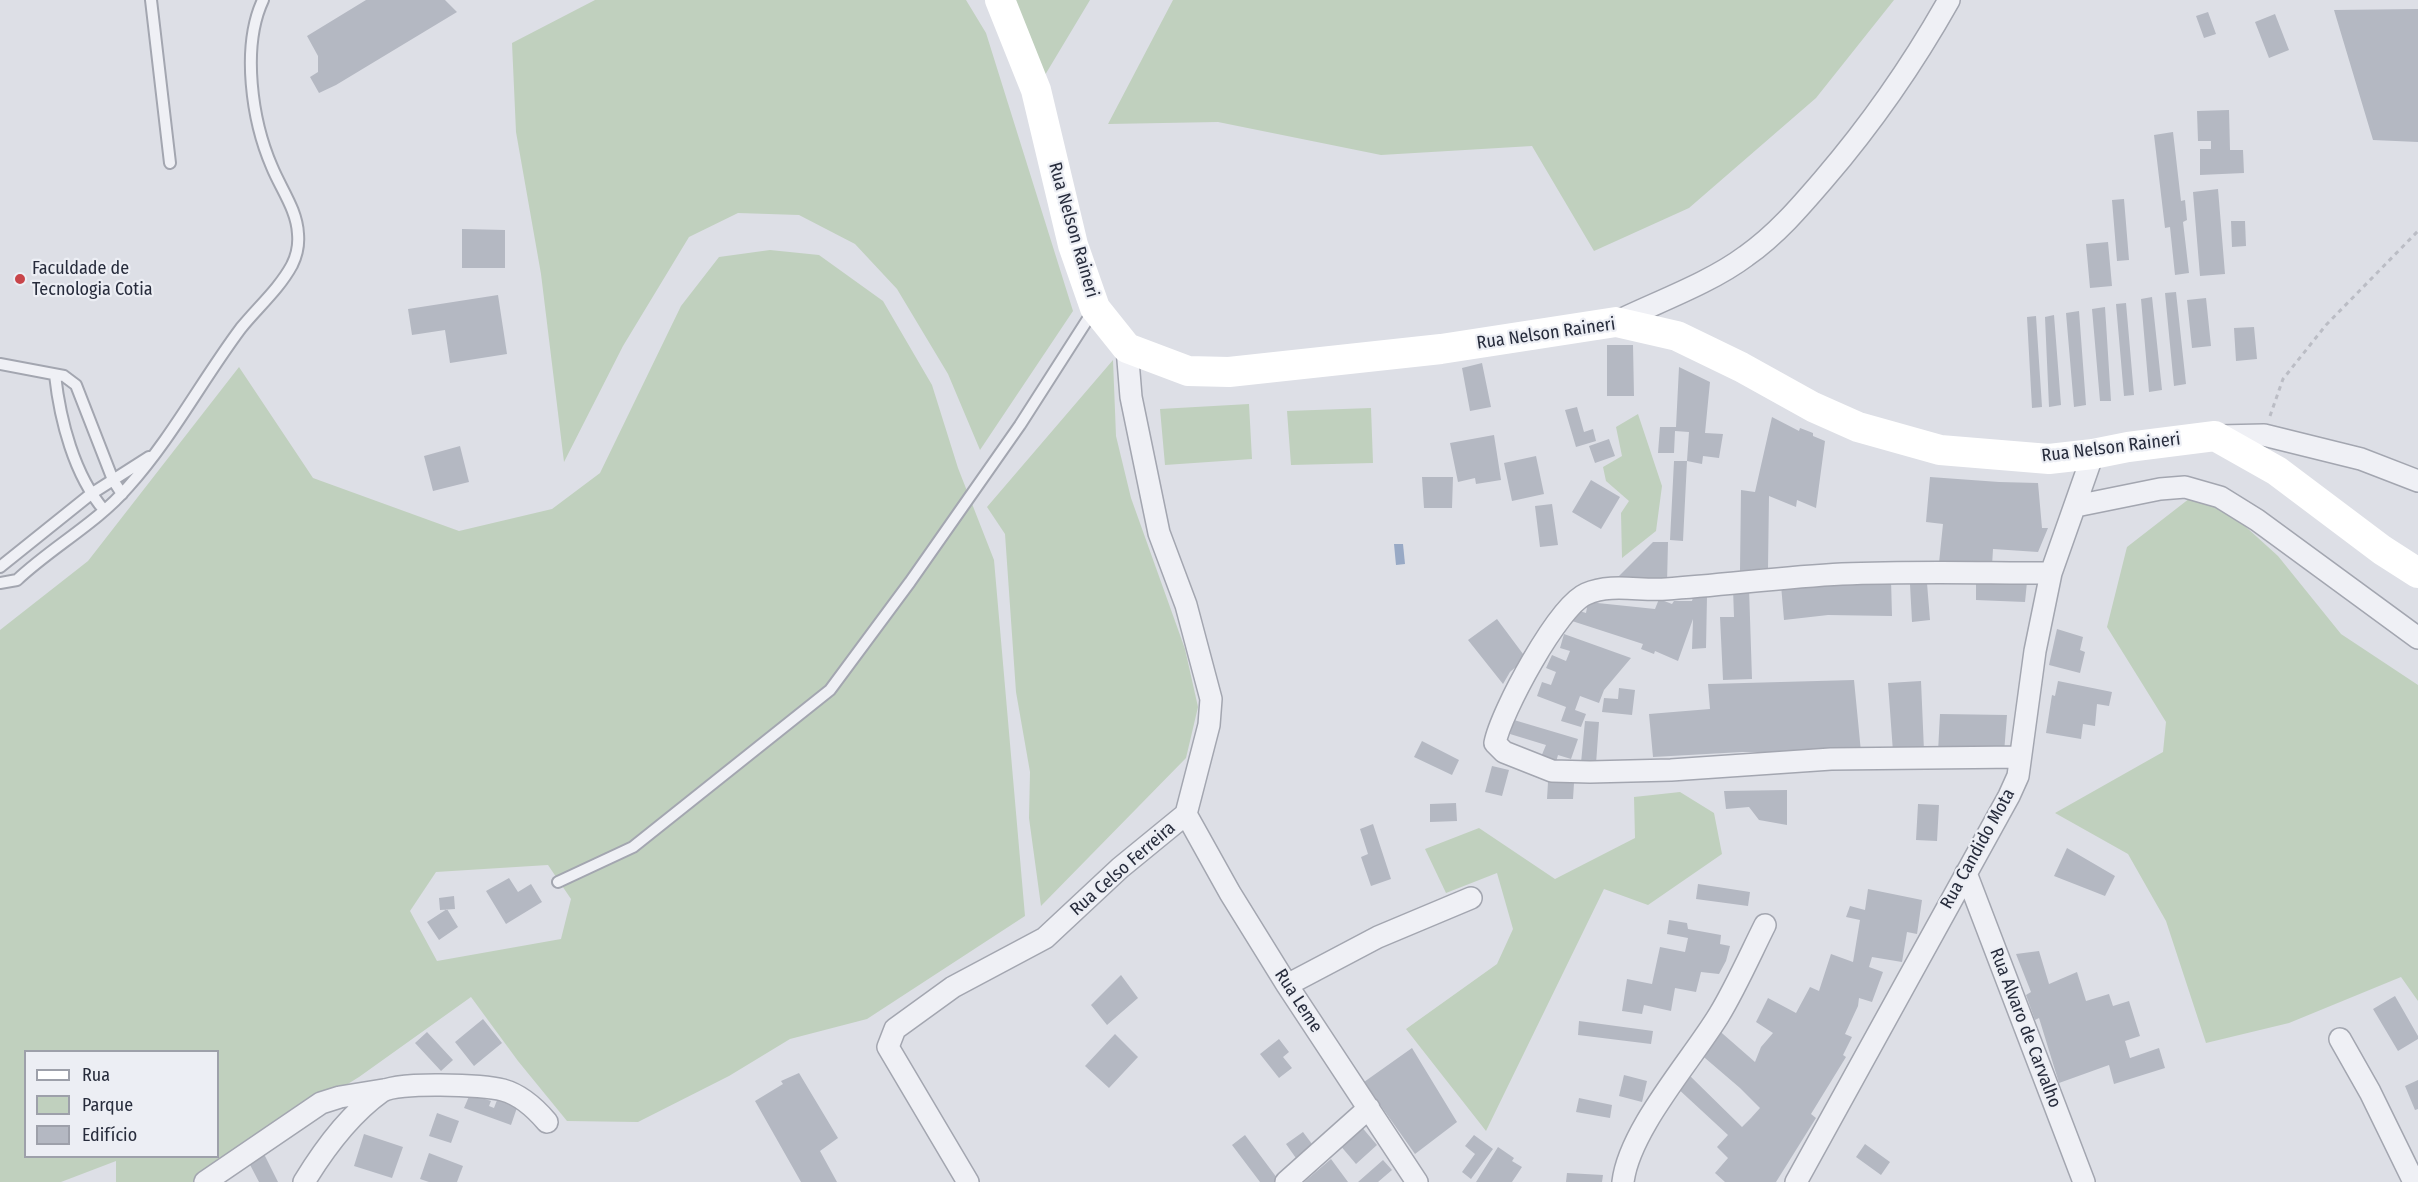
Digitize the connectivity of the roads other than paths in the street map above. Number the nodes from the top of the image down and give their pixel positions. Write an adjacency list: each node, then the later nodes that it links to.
1 (151, 0): 5 (lane)
2 (263, 0): 12 (lane)
3 (1000, 0): 6 (main road, Rua Nelson Raineri)
4 (1949, 0): 7 (street)
5 (170, 163)
6 (1095, 309): 8 (main road, Rua Nelson Raineri); 28 (lane)
7 (1616, 322): 8 (main road, Rua Nelson Raineri); 13 (main road, Rua Nelson Raineri)
8 (1127, 348): 26 (street, Rua Celso Ferreira)
9 (0, 364): 10 (lane)
10 (55, 375): 14 (lane); 16 (lane)
11 (2215, 436): 13 (main road, Rua Nelson Raineri); 15 (street); 22 (main road)
12 (156, 452): 14 (lane); 17 (lane)
13 (2093, 454): 18 (street, Rua Candido Mota)
14 (113, 480): 16 (lane); 17 (lane)
15 (2418, 482)
16 (91, 494): 19 (lane); 20 (lane)
17 (122, 494): 19 (lane)
18 (2076, 506): 21 (street, Rua Candido Mota); 24 (street)
19 (104, 510): 23 (lane)
20 (0, 567)
21 (2051, 573): 25 (street, Rua Candido Mota); 25 (street)
22 (2418, 573)
23 (0, 583)
24 (2418, 638)
25 (2020, 757): 27 (street, Rua Candido Mota)
26 (1186, 814): 31 (street, Rua Leme); 38 (street, Rua Celso Ferreira)
27 (1966, 873): 42 (street, Rua Candido Mota); 43 (street, Rua Alvaro de Carvalho)
28 (558, 882)
29 (1471, 898): 31 (street)
30 (1765, 925): 41 (street)
31 (1287, 986): 34 (street, Rua Leme)
32 (2340, 1039): 44 (street)
33 (383, 1090): 35 (street); 36 (street); 37 (street)
34 (1369, 1108): 39 (street); 40 (street, Rua Leme)
35 (547, 1122)
36 (205, 1182)
37 (304, 1182)
38 (968, 1182)
39 (1286, 1182)
40 (1417, 1182)
41 (1623, 1182)
42 (1796, 1182)
43 (2084, 1182)
44 (2414, 1182)

